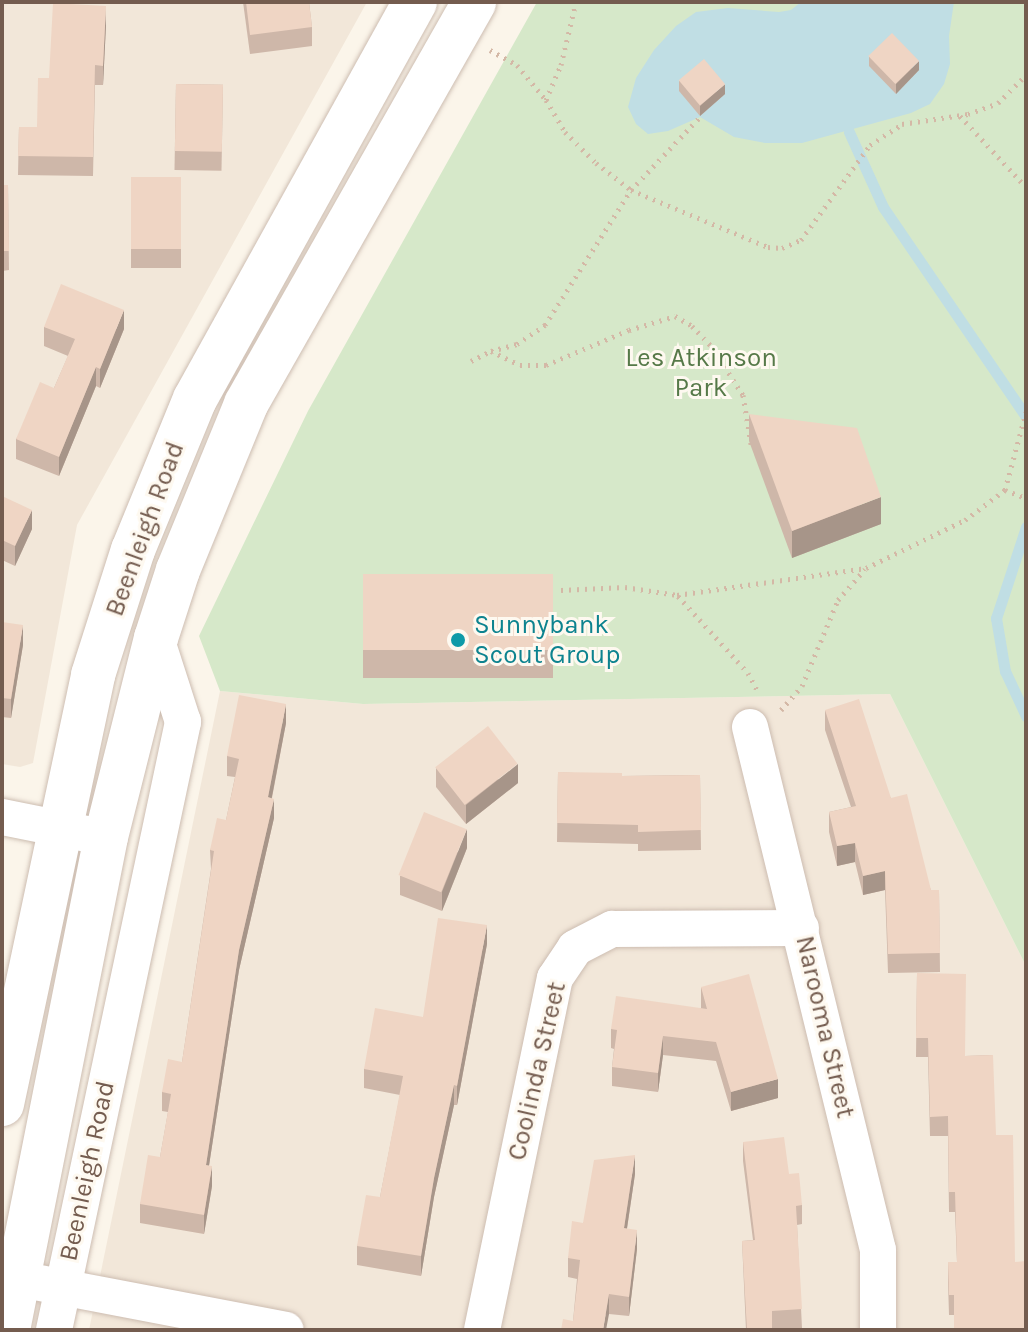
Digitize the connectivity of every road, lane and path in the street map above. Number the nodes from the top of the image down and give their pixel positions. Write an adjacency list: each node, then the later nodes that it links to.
1 (415, 2): 22 (main road, Beenleigh Road)
2 (576, 2): 5 (path)
3 (466, 17): 5 (path); 19 (main road, Beenleigh Road)
4 (1026, 75): 6 (path)
5 (546, 100): 9 (path)
6 (959, 115): 8 (path); 9 (path)
7 (700, 117): 9 (path)
8 (1026, 187)
9 (631, 190): 10 (path)
10 (491, 351): 11 (path); 13 (path)
11 (471, 361)
12 (1026, 412): 14 (path)
13 (755, 451)
14 (1005, 490): 15 (path); 16 (path)
15 (1026, 498)
16 (866, 568): 18 (path); 20 (path)
17 (561, 590): 18 (path)
18 (677, 595): 20 (path)
19 (156, 638): 23 (main road, Beenleigh Road); 27 (street, Beenleigh Road)
20 (762, 723): 24 (street, Narooma Street)
21 (2, 817): 22 (street)
22 (58, 828): 23 (street); 25 (main road, Beenleigh Road)
23 (106, 837): 26 (main road, Beenleigh Road)
24 (801, 928): 31 (street, Coolinda Street); 32 (street, Narooma Street)
25 (2, 1104)
26 (10, 1278): 27 (street); 28 (main road, Beenleigh Road)
27 (62, 1288): 29 (street, Beenleigh Road); 30 (street)
28 (8, 1330)
29 (54, 1330)
30 (286, 1330)
31 (482, 1330)
32 (878, 1330)

